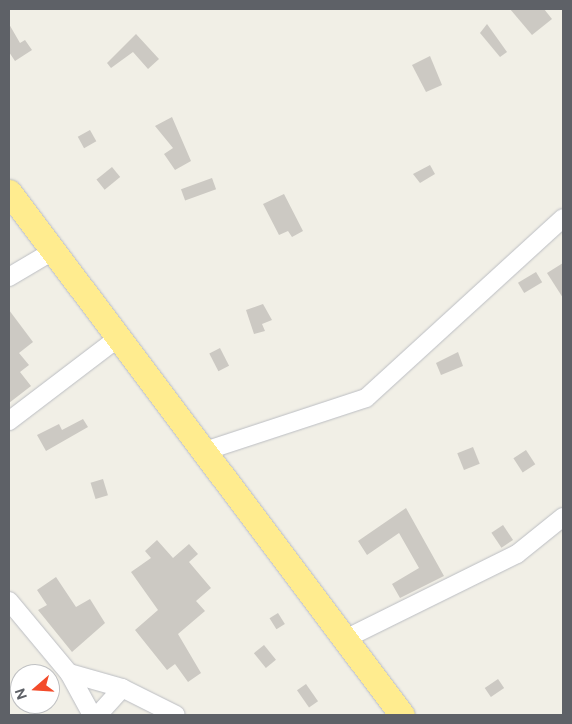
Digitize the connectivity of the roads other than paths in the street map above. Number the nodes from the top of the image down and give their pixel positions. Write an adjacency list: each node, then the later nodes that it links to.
1 (9, 192): 3 (highway)
2 (563, 218): 7 (street)
3 (53, 251): 4 (street); 5 (highway)
4 (9, 277)
5 (118, 338): 6 (street); 7 (highway)
6 (9, 421)
7 (205, 451): 10 (highway)
8 (563, 517): 10 (street)
9 (9, 601): 11 (street)
10 (345, 639): 16 (highway)
11 (68, 673): 12 (street); 13 (street)
12 (122, 688): 14 (street); 15 (street)
13 (92, 715)
14 (98, 715)
15 (176, 715)
16 (402, 715)

